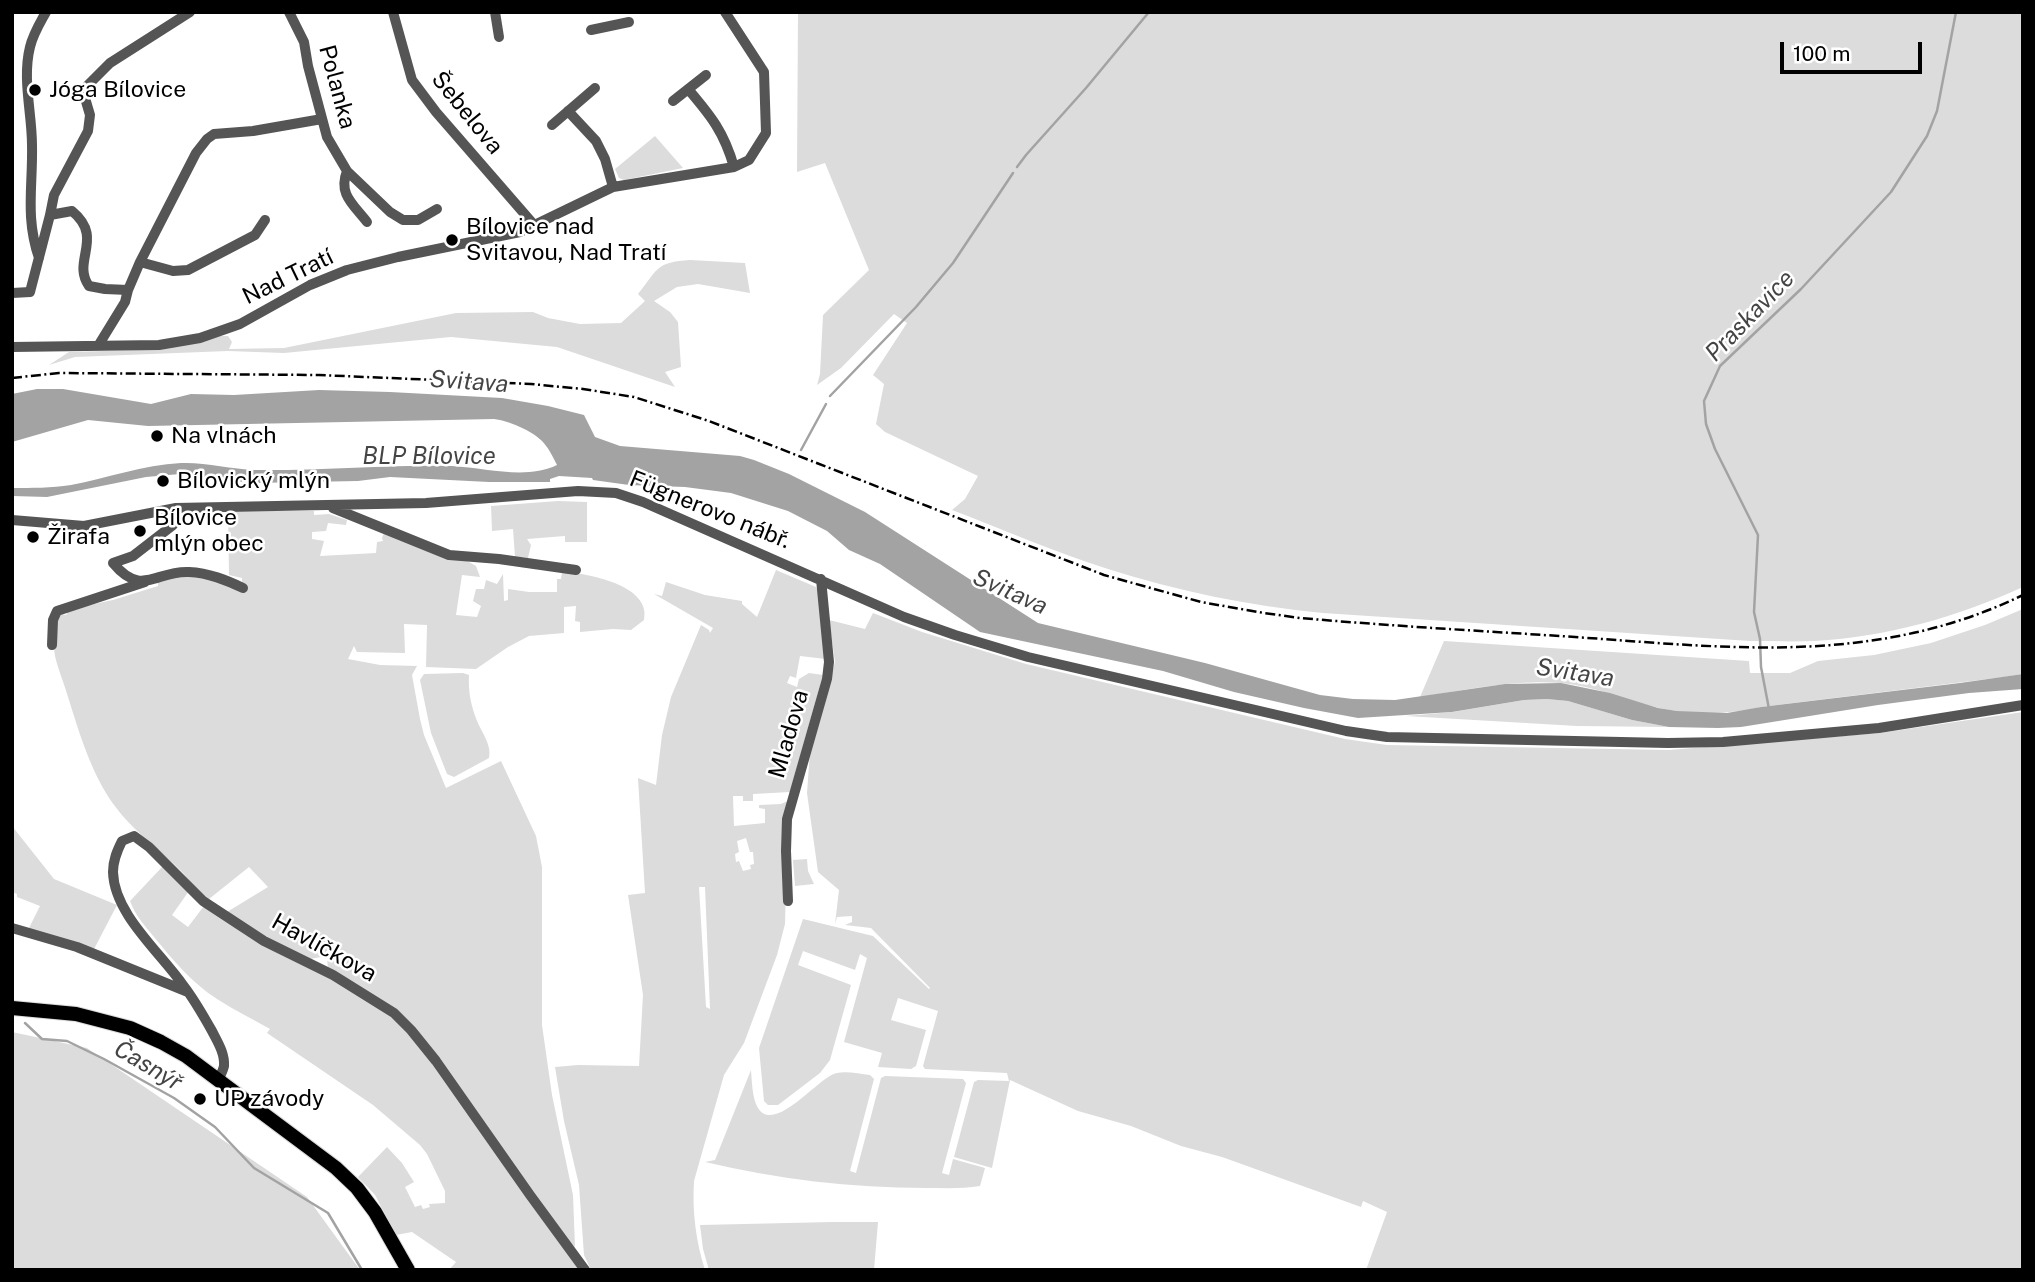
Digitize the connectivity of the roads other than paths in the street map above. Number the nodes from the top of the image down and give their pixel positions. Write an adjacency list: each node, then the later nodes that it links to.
1 (46, 12): 27 (street)
2 (190, 12): 23 (street)
3 (289, 12): 17 (street, Polanka)
4 (393, 12): 26 (street, Šebelova)
5 (495, 12): 11 (street)
6 (606, 12): 9 (street)
7 (725, 12): 19 (street)
8 (629, 22): 9 (street)
9 (609, 26): 10 (street)
10 (591, 30)
11 (499, 37)
12 (706, 75): 14 (street)
13 (595, 88): 16 (street)
14 (688, 89): 15 (street); 19 (street)
15 (673, 101)
16 (568, 111): 18 (street); 21 (street)
17 (322, 119): 20 (street, Polanka); 28 (street)
18 (552, 125)
19 (734, 167): 21 (street, Nad Tratí)
20 (347, 171): 22 (street, Polanka); 25 (street, Polanka)
21 (613, 187): 26 (street, Nad Tratí)
22 (437, 209)
23 (50, 215): 27 (street); 29 (street)
24 (264, 220): 28 (street)
25 (367, 222)
26 (535, 226): 31 (street, Nad Tratí)
27 (39, 258): 30 (street)
28 (140, 262): 29 (street)
29 (128, 290): 31 (street)
30 (12, 293)
31 (98, 346): 32 (street, Nad Tratí)
32 (12, 347)
33 (330, 506): 34 (street, Fügnerovo nábř.); 36 (street, Fügnerovo nábř.); 37 (street, Fügnerovo nábř.)
34 (176, 508): 35 (street, Fügnerovo nábř.); 38 (street)
35 (12, 520)
36 (576, 570)
37 (821, 579): 41 (street, Fügnerovo nábř.); 42 (street, Mladova)
38 (145, 582): 39 (street); 40 (street)
39 (243, 588)
40 (52, 645)
41 (2023, 705)
42 (788, 901)
43 (12, 928): 44 (street)
44 (188, 992): 46 (street, Havlíčkova); 48 (street, Havlíčkova)
45 (12, 1009): 46 (main road)
46 (218, 1081): 47 (main road)
47 (408, 1270)
48 (585, 1270)

